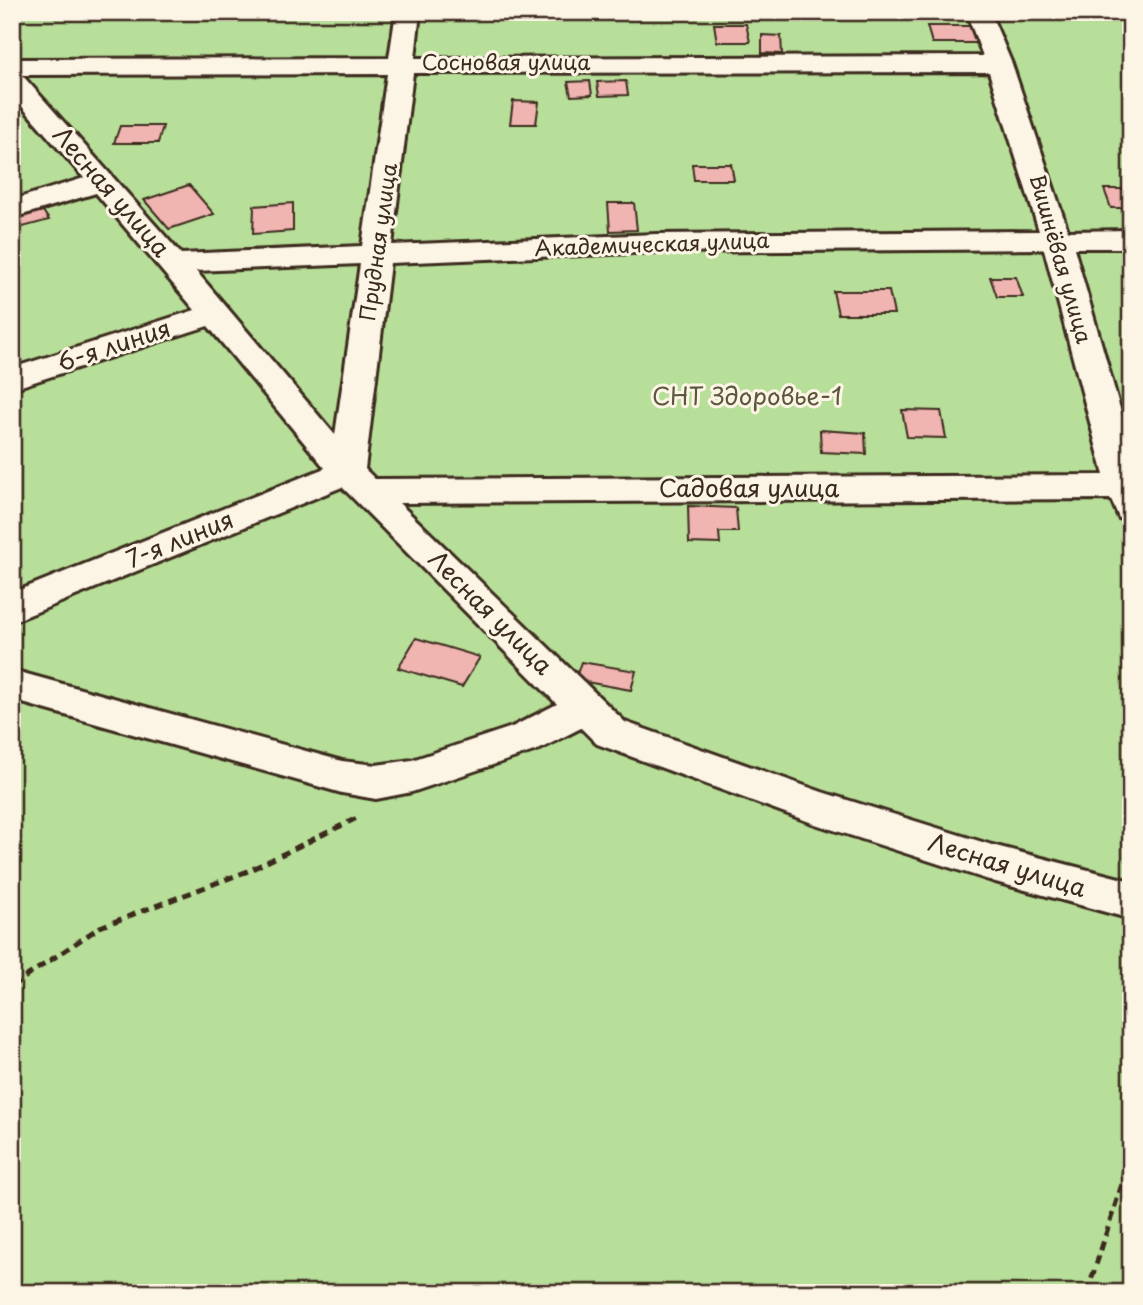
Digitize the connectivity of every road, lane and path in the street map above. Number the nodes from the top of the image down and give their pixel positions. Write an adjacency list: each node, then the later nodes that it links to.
1 (408, 12): 3 (street, Прудная улица)
2 (978, 12): 4 (street, Вишнёвая улица)
3 (402, 63): 4 (street, Сосновая улица); 5 (street, Сосновая улица); 11 (street, Прудная улица)
4 (999, 64): 9 (street, Вишнёвая улица)
5 (12, 66)
6 (12, 79): 7 (street, Лесная улица)
7 (102, 182): 8 (street); 12 (street, Лесная улица)
8 (12, 209)
9 (1056, 238): 10 (street, Академическая улица); 11 (street, Академическая улица); 16 (street, Вишнёвая улица)
10 (1131, 239)
11 (377, 256): 12 (street, Академическая улица); 15 (street, Прудная улица)
12 (173, 263): 13 (street, Лесная улица)
13 (216, 313): 14 (street, 6-я линия); 15 (street, Лесная улица)
14 (12, 379)
15 (357, 481): 16 (street, Садовая улица); 17 (street, 7-я линия); 19 (street, Лесная улица)
16 (1128, 494)
17 (12, 608)
18 (12, 685): 19 (street)
19 (585, 708): 21 (street, Лесная улица)
20 (361, 816): 22 (path)
21 (1131, 901)
22 (12, 986)
23 (1131, 1107): 24 (path)
24 (1087, 1293)

